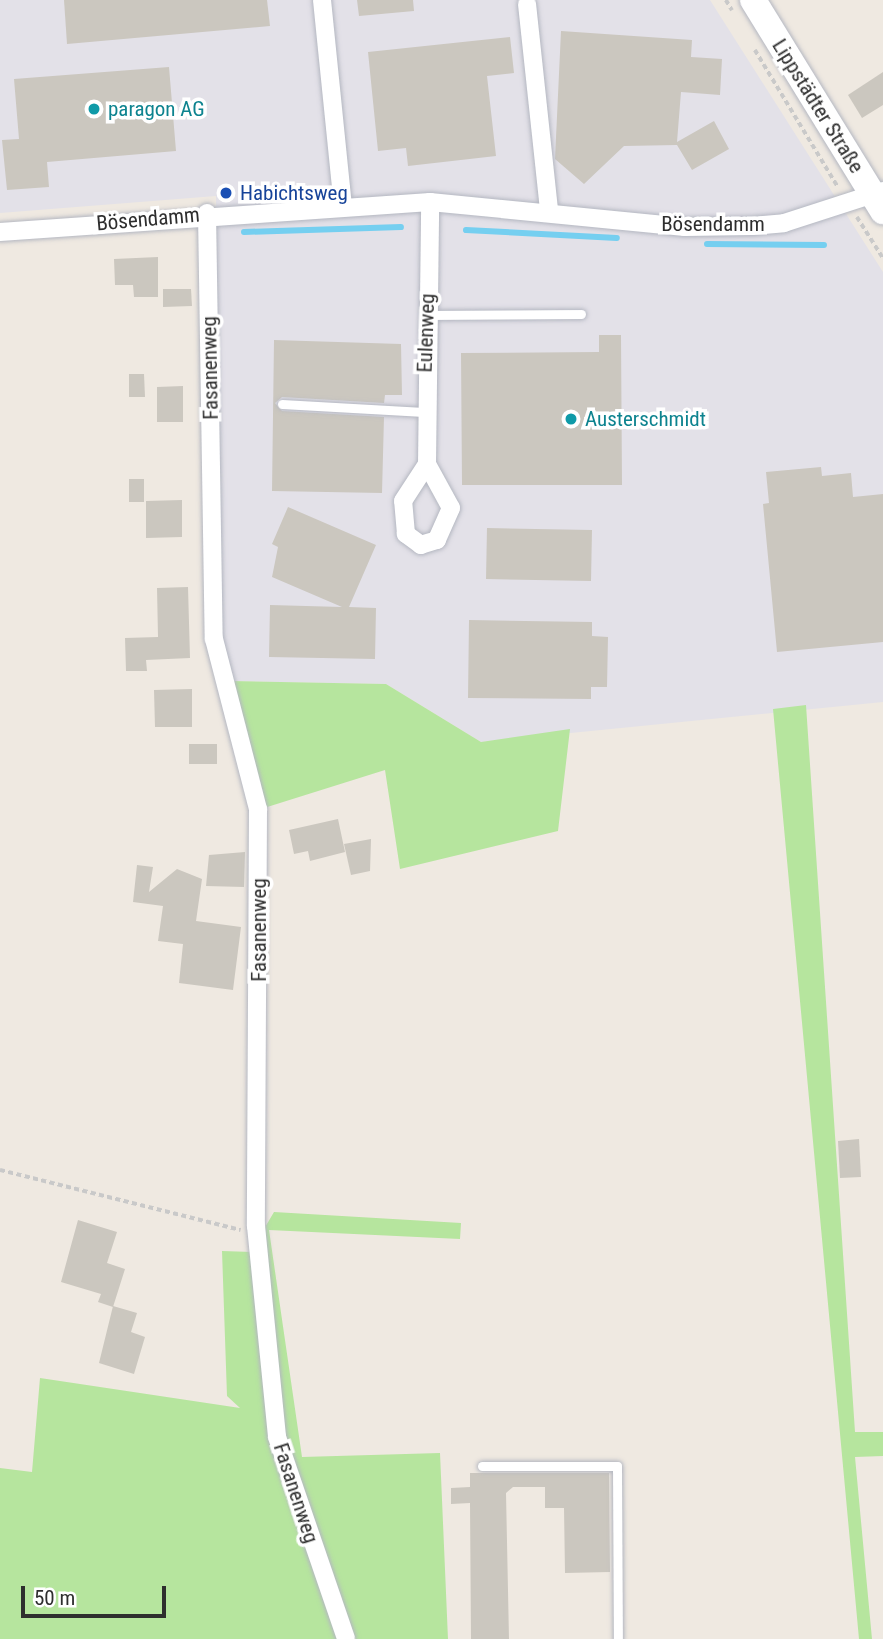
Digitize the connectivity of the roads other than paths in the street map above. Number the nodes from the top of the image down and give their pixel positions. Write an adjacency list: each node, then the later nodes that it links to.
1 (322, 0): 6 (street)
2 (527, 4): 7 (street)
3 (743, 6): 4 (main road, Lippstädter Straße)
4 (872, 201): 7 (street, Bösendamm)
5 (430, 202): 6 (street, Bösendamm); 7 (street, Bösendamm); 11 (street, Eulenweg)
6 (344, 205): 8 (street, Bösendamm)
7 (549, 211)
8 (207, 213): 9 (street, Bösendamm); 16 (street, Fasanenweg)
9 (0, 232)
10 (581, 314): 11 (lane)
11 (427, 316): 13 (street, Eulenweg)
12 (282, 404): 13 (lane)
13 (424, 412): 14 (street, Eulenweg)
14 (427, 464)
15 (482, 1466): 17 (lane)
16 (346, 1639)
17 (618, 1639)

